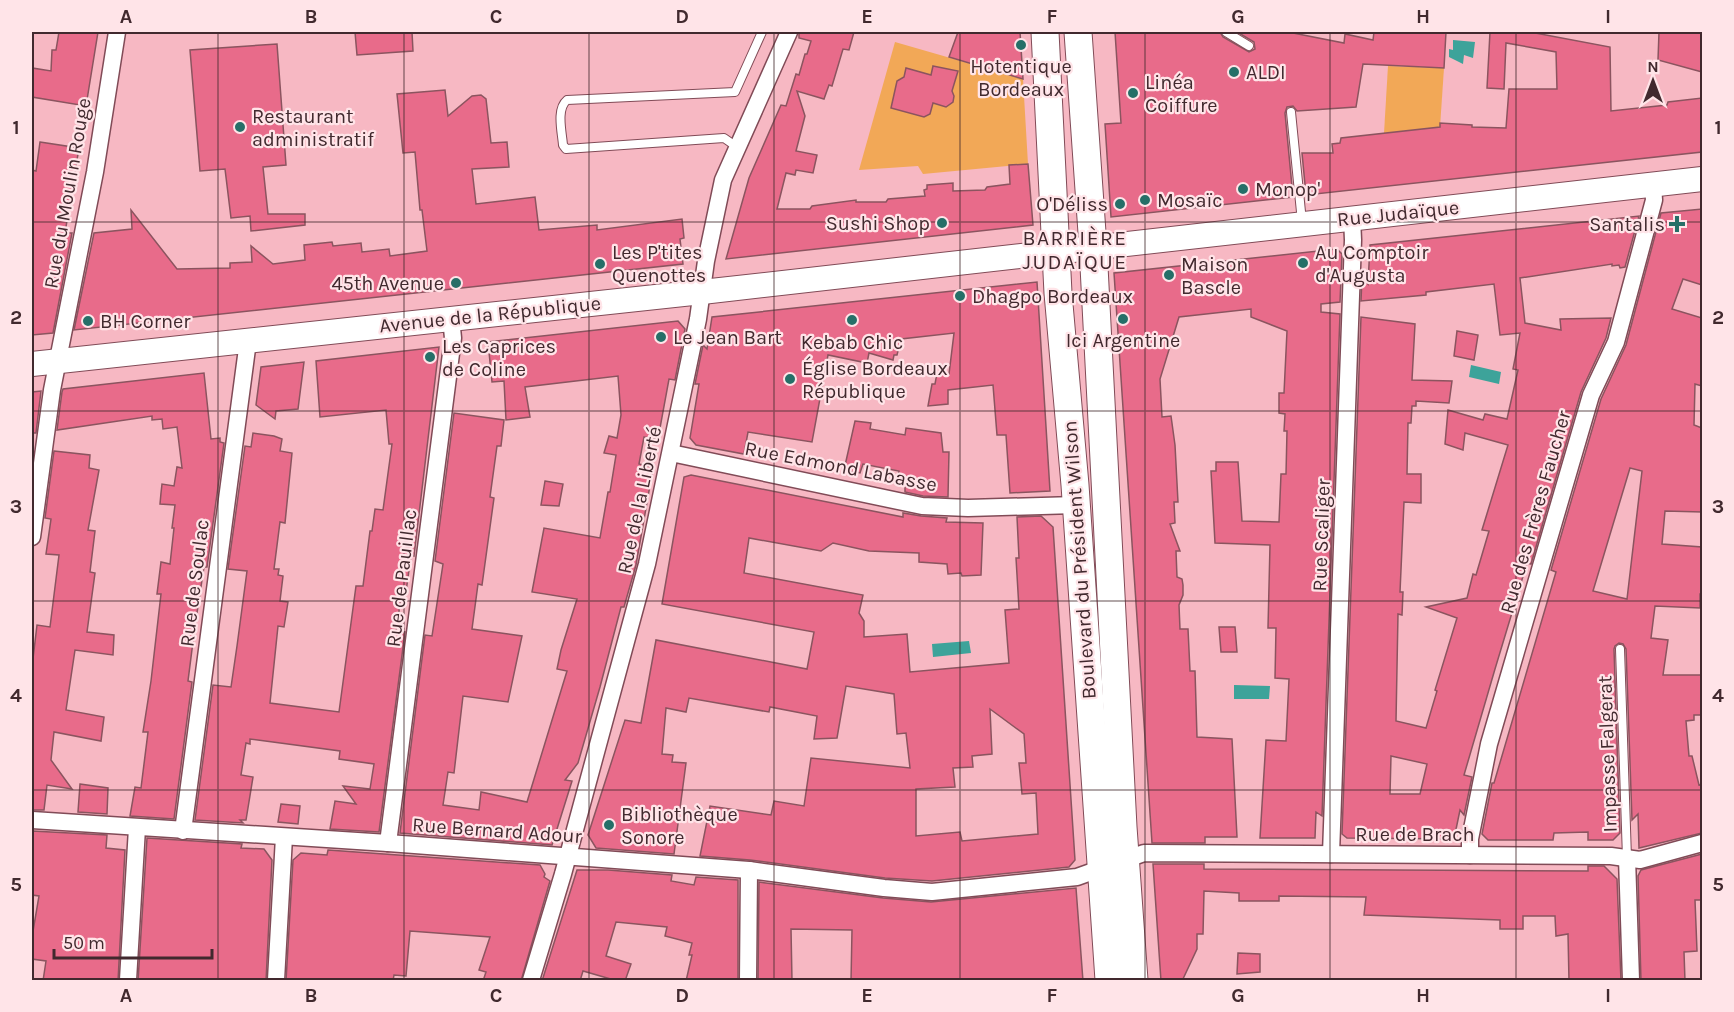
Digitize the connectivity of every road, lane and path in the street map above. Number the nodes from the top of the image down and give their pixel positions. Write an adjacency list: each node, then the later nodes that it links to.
1 (117, 32): 19 (street, Rue du Moulin Rouge)
2 (762, 32): 9 (lane)
3 (789, 32): 9 (street, Rue de la Liberté)
4 (1045, 32): 15 (main road, Boulevard du Président Wilson)
5 (1078, 32): 14 (main road, Boulevard du Président Wilson)
6 (1226, 32): 7 (lane)
7 (1249, 46)
8 (1291, 112): 13 (lane)
9 (737, 147): 16 (street, Rue de la Liberté)
10 (1702, 179): 11 (main road, Rue Judaïque)
11 (1653, 185): 12 (main road, Rue Judaïque); 32 (street, Rue des Frères Faucher)
12 (1352, 218): 13 (main road, Rue Judaïque); 31 (street, Rue Scaliger)
13 (1302, 224): 14 (main road, Rue Judaïque)
14 (1093, 247): 15 (main road); 35 (main road, Boulevard du Président Wilson)
15 (1056, 251): 16 (main road, Avenue de la République); 22 (main road, Boulevard du Président Wilson)
16 (702, 292): 17 (main road, Avenue de la République); 21 (street, Rue de la Liberté)
17 (451, 318): 18 (main road, Avenue de la République); 29 (street, Rue de Pauillac)
18 (248, 341): 19 (main road, Avenue de la République); 27 (street, Rue de Soulac)
19 (57, 362): 20 (main road, Avenue de la République); 23 (street, Rue du Moulin Rouge)
20 (32, 364)
21 (671, 453): 22 (street, Rue Edmond Labasse); 33 (street, Rue de la Liberté)
22 (1076, 505): 36 (main road, Boulevard du Président Wilson)
23 (32, 537)
24 (1620, 649): 34 (lane, Impasse Falgerat)
25 (32, 820): 26 (street, Rue Bernard Adour)
26 (137, 828): 27 (street, Rue Bernard Adour); 38 (street)
27 (183, 831): 28 (street, Rue Bernard Adour)
28 (284, 837): 29 (street, Rue Bernard Adour); 39 (street)
29 (388, 843): 33 (street, Rue Bernard Adour)
30 (1702, 843): 34 (street, Rue de Brach)
31 (1331, 854): 32 (street, Rue de Brach); 35 (street, Rue de Brach)
32 (1470, 855): 34 (street, Rue de Brach)
33 (566, 857): 37 (street, Rue Bernard Adour); 40 (street, Rue de la Liberté)
34 (1627, 858): 44 (street)
35 (1126, 860): 36 (street); 43 (main road, Boulevard du Président Wilson)
36 (1100, 869): 37 (street, Rue Bernard Adour); 42 (main road, Boulevard du Président Wilson)
37 (749, 870): 41 (street)
38 (128, 981)
39 (276, 981)
40 (531, 981)
41 (748, 981)
42 (1109, 981)
43 (1134, 981)
44 (1631, 981)

